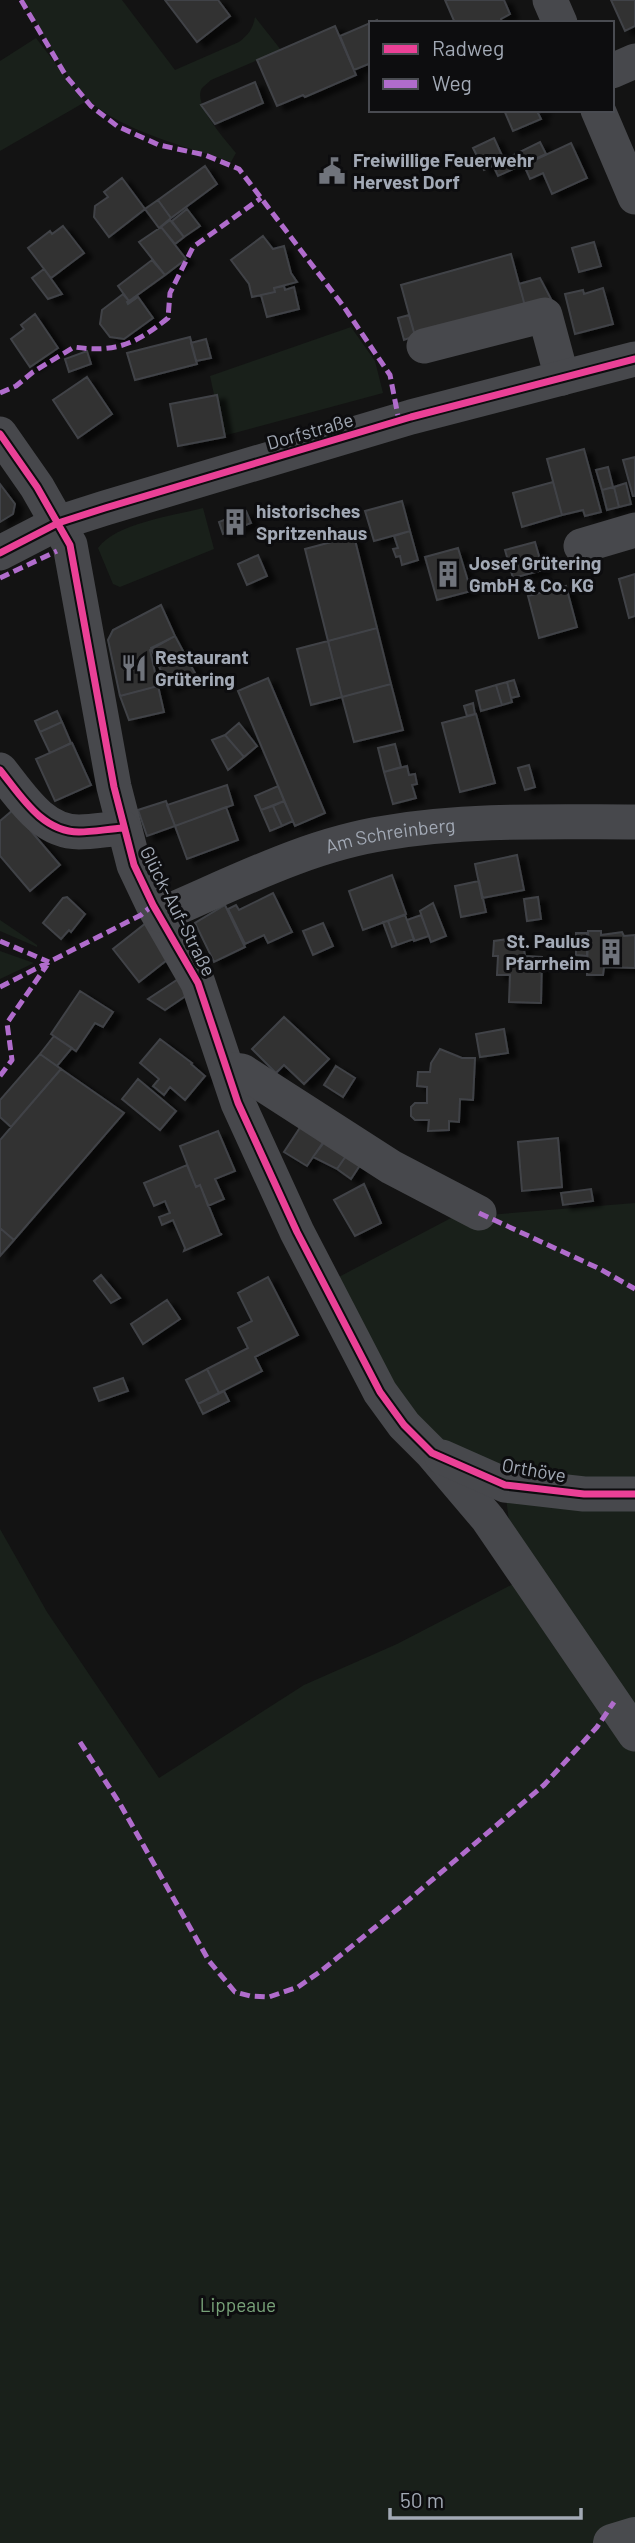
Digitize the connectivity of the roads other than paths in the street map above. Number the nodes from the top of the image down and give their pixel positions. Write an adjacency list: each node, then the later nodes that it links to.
1 (550, 0): 2 (street)
2 (559, 21)
3 (635, 61): 4 (street)
4 (614, 70)
5 (599, 112): 6 (street)
6 (635, 197)
7 (425, 346): 9 (street)
8 (635, 359): 9 (street, Dorfstraße)
9 (562, 378): 11 (street, Dorfstraße)
10 (0, 434): 11 (street, Glück-Auf-Straße)
11 (58, 523): 14 (street, Dorfstraße); 17 (street, Glück-Auf-Straße)
12 (635, 530): 13 (street)
13 (581, 546)
14 (0, 554)
15 (0, 770): 17 (street)
16 (635, 822): 18 (street, Am Schreinberg)
17 (123, 828): 18 (street, Glück-Auf-Straße)
18 (160, 915): 19 (street, Glück-Auf-Straße)
19 (226, 1069): 20 (street); 21 (street, Glück-Auf-Straße)
20 (479, 1213)
21 (432, 1453): 22 (street, Orthöve); 23 (street)
22 (635, 1494)
23 (635, 1734)
24 (635, 2536): 25 (main road)
25 (612, 2543)

